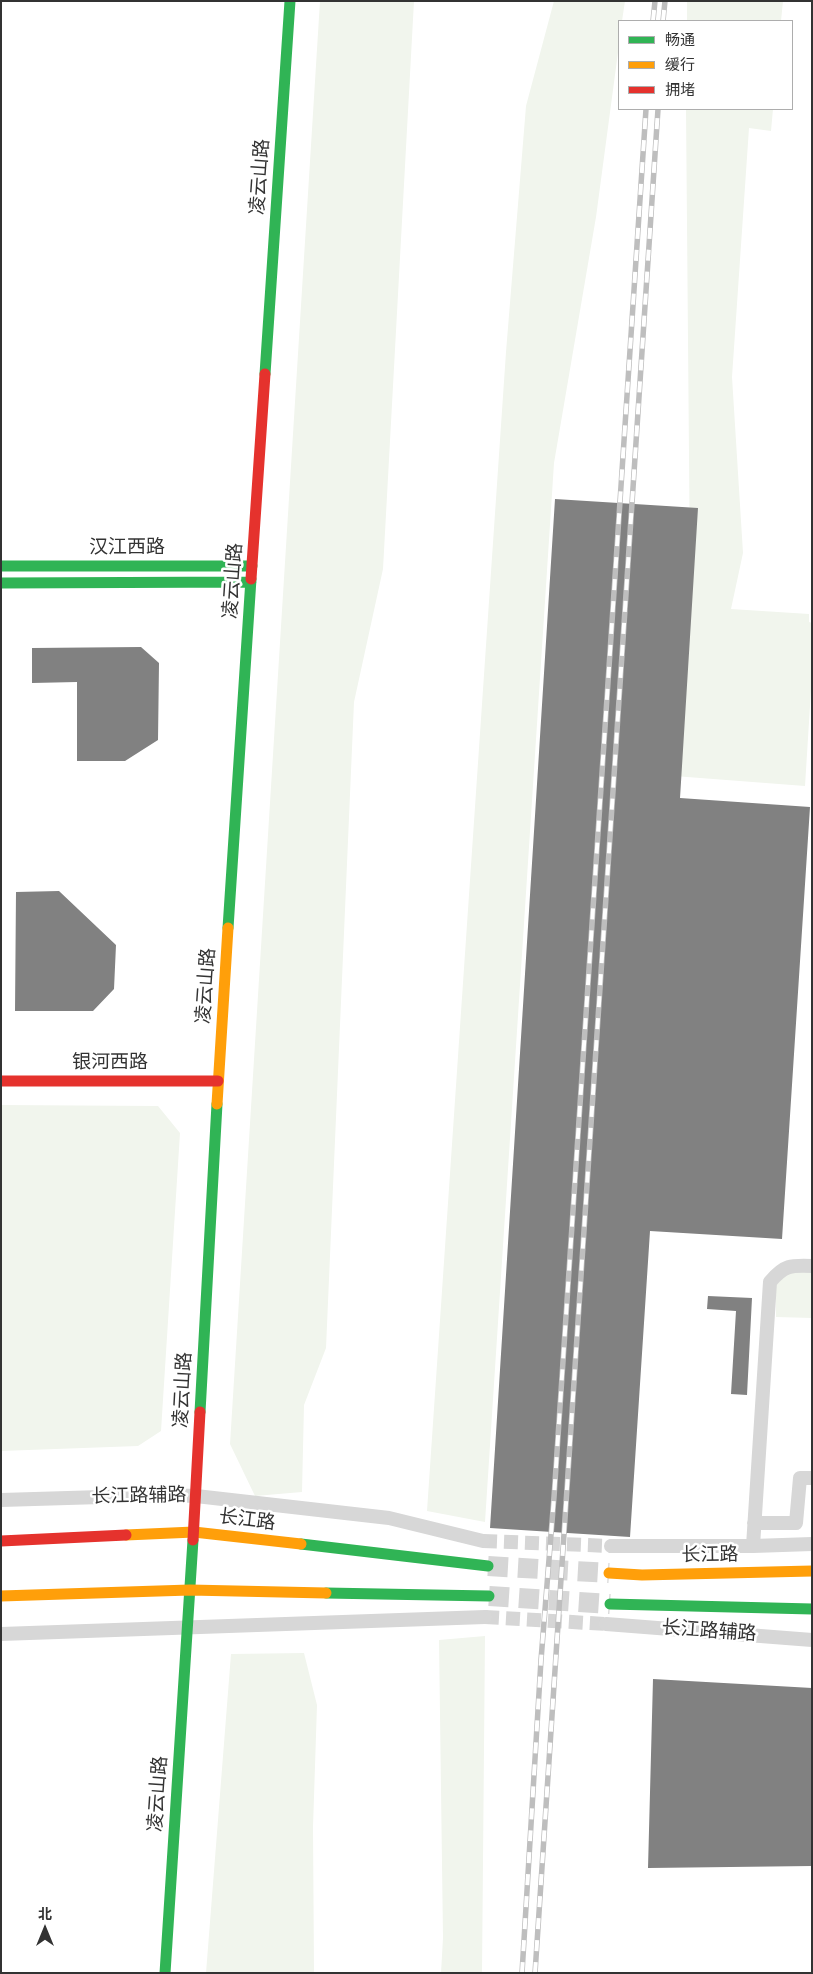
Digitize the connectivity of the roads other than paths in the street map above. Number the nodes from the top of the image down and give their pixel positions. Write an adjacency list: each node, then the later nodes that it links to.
1 (290, 1): 3 (street, 凌云山路)
2 (1, 566): 3 (street, 汉江西路)
3 (252, 566): 4 (street, 凌云山路)
4 (251, 582): 5 (street, 汉江西路); 7 (street, 凌云山路)
5 (1, 583)
6 (1, 1081): 7 (street, 银河西路)
7 (218, 1081): 10 (street, 凌云山路)
8 (812, 1266): 12 (street)
9 (812, 1478): 12 (street)
10 (196, 1496): 11 (street, 长江路辅路); 13 (street, 凌云山路); 14 (street, 长江路辅路)
11 (1, 1500)
12 (754, 1523): 18 (street)
13 (194, 1532): 15 (street, 长江路); 19 (street, 长江路); 22 (street, 凌云山路)
14 (483, 1540)
15 (1, 1541)
16 (812, 1544): 18 (street)
17 (611, 1546): 18 (street)
18 (753, 1546)
19 (488, 1566)
20 (812, 1571): 21 (street, 长江路)
21 (609, 1573)
22 (190, 1590): 23 (street); 24 (street); 29 (street, 凌云山路)
23 (1, 1596)
24 (489, 1596)
25 (610, 1604): 26 (street)
26 (812, 1609)
27 (485, 1617): 29 (street)
28 (606, 1624): 31 (street, 长江路辅路)
29 (188, 1626): 30 (street); 32 (street, 凌云山路)
30 (1, 1634)
31 (812, 1640)
32 (165, 1973)

